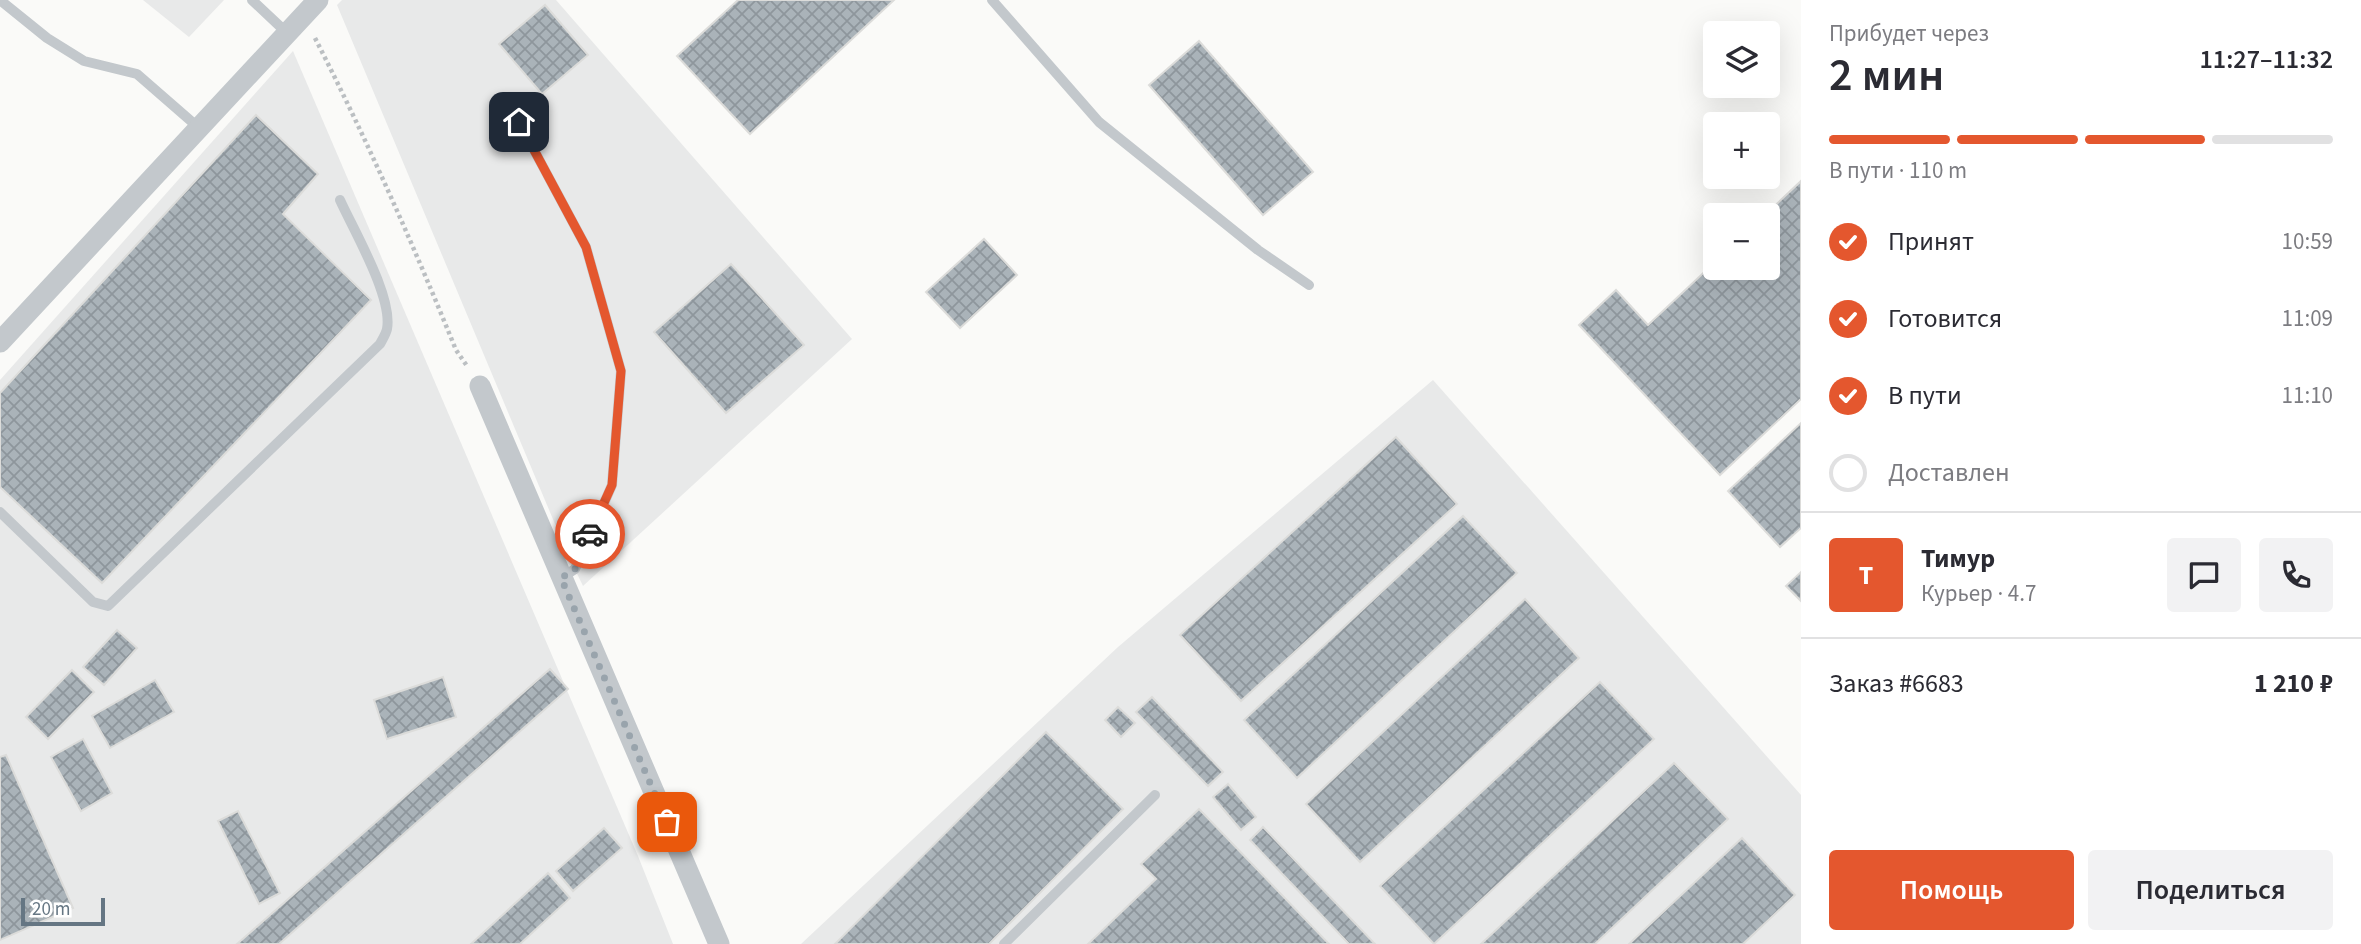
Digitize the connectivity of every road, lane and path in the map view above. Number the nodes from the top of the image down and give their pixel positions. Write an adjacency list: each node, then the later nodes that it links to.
1 (0, 0): 7 (lane)
2 (252, 0): 5 (lane)
3 (992, 0): 9 (lane)
4 (310, 8): 5 (street); 11 (path)
5 (287, 33): 7 (street)
6 (519, 122): 13 (lane)
7 (199, 128): 10 (street)
8 (340, 200): 12 (lane)
9 (1309, 285)
10 (0, 342)
11 (480, 386): 13 (street)
12 (0, 512)
13 (561, 578): 15 (street)
14 (1155, 795): 16 (lane)
15 (719, 944)
16 (1004, 944)

